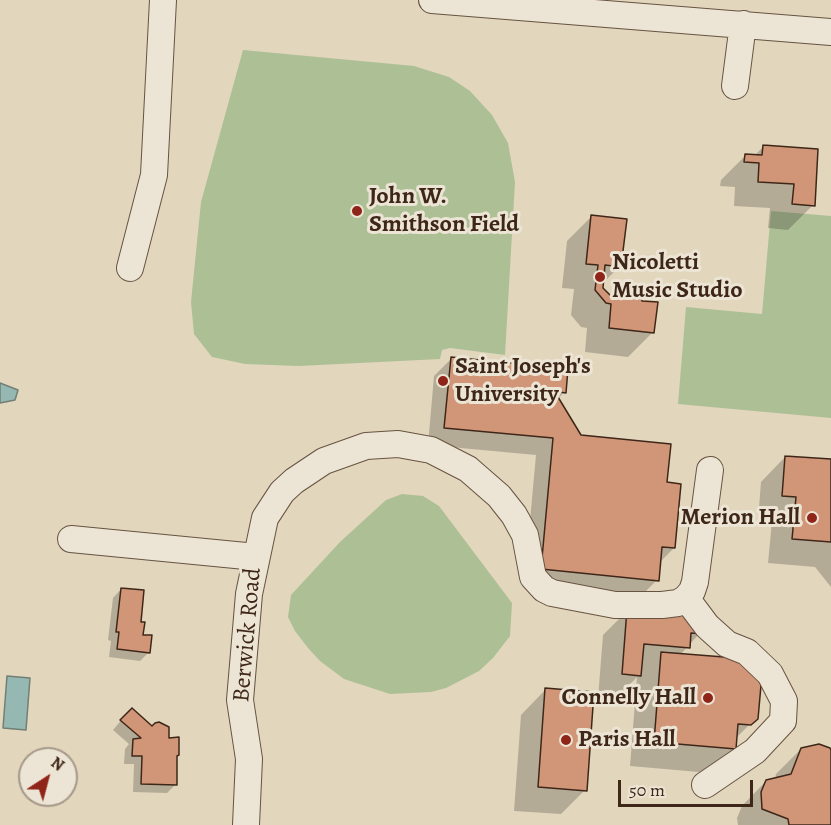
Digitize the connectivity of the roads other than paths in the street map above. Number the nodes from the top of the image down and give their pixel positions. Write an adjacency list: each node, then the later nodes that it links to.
1 (163, 0): 6 (street)
2 (432, 0): 3 (street)
3 (743, 24): 4 (street); 5 (street)
4 (831, 32)
5 (735, 86)
6 (130, 268)
7 (710, 470): 10 (street)
8 (71, 539): 9 (street, Berwick Road)
9 (256, 557): 10 (street); 14 (street, Berwick Road)
10 (686, 598): 12 (street)
11 (700, 641): 12 (street)
12 (727, 644): 13 (street)
13 (705, 785)
14 (246, 825)

